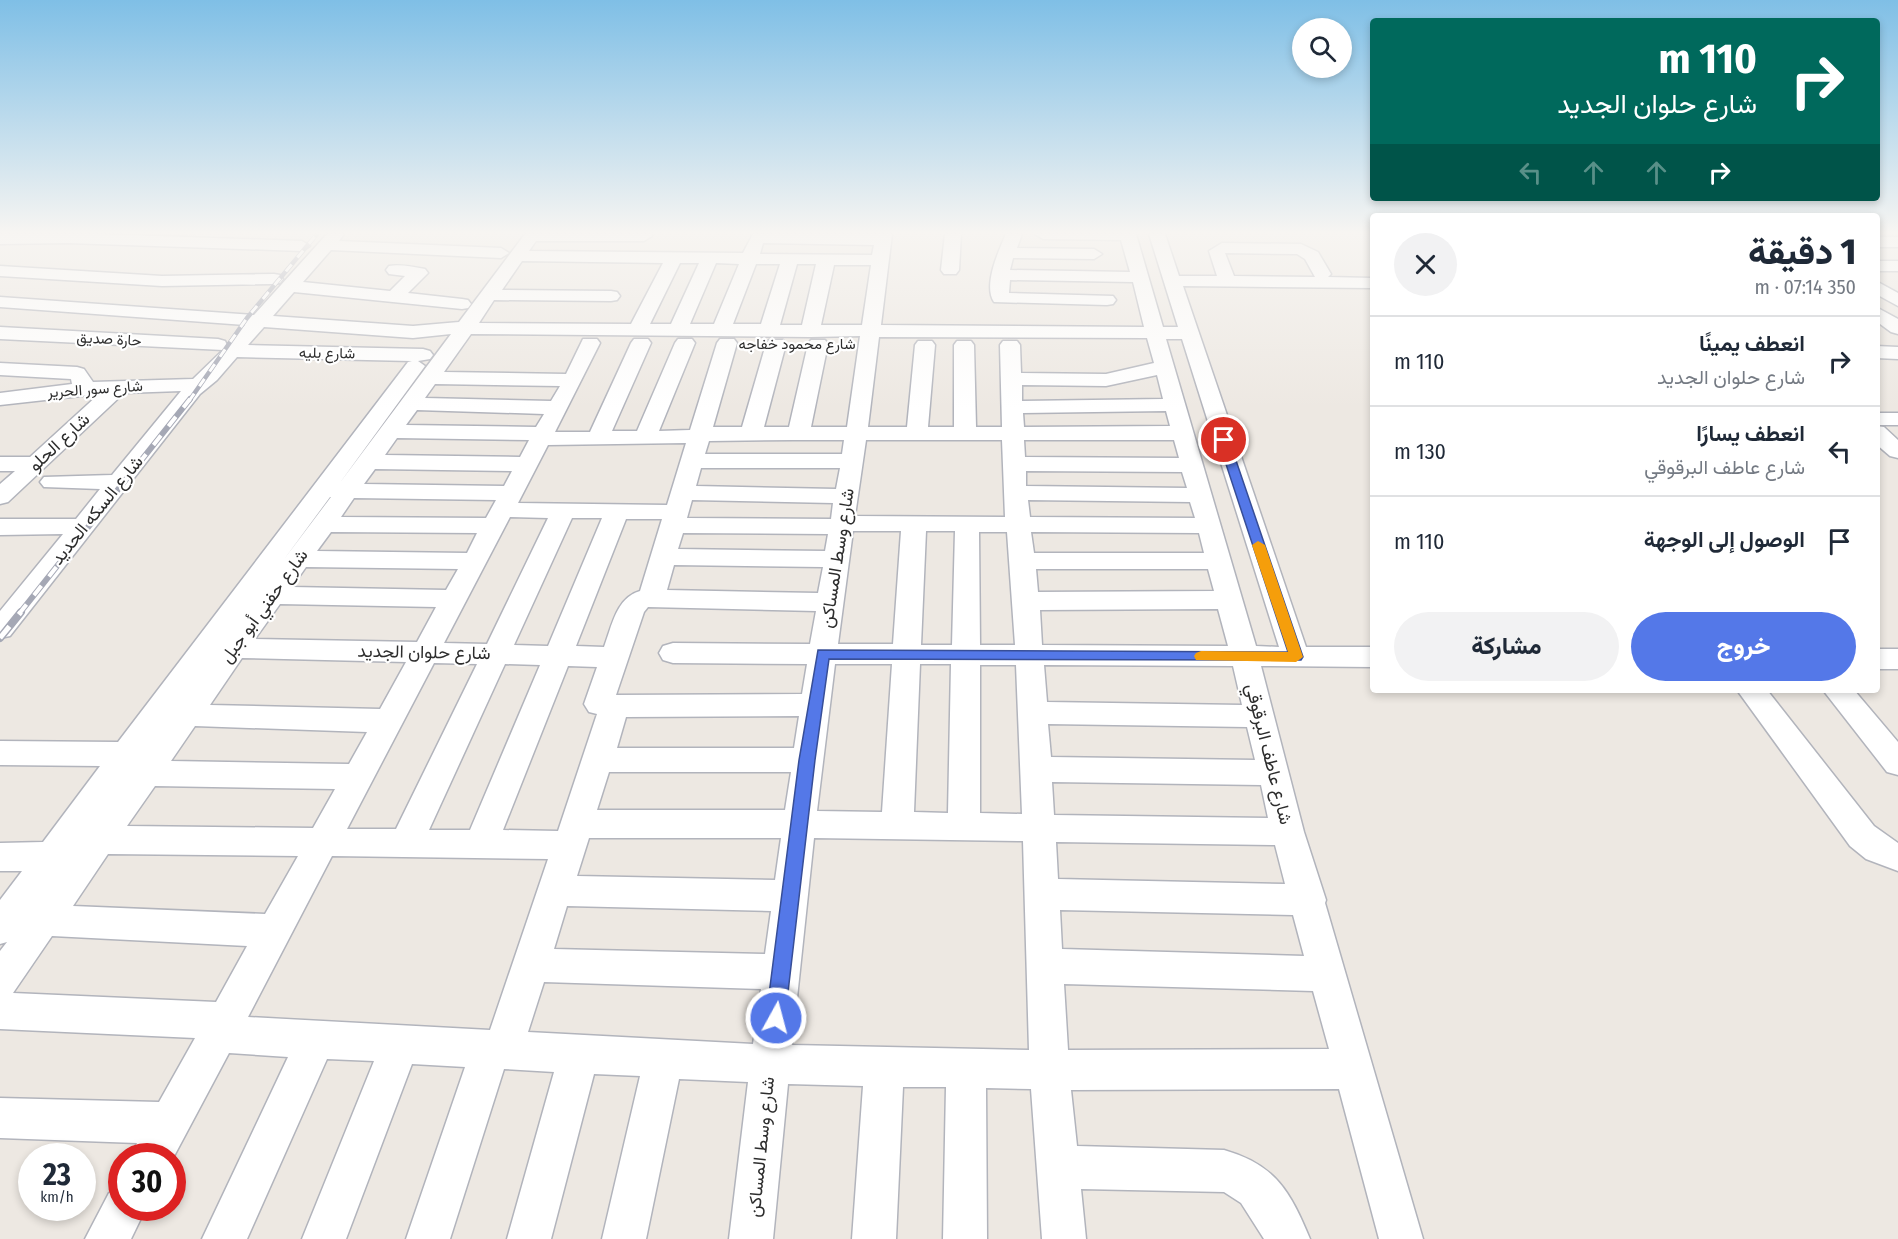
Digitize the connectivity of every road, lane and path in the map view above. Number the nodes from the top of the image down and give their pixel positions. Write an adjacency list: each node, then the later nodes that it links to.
1 (269, 292): 26 (street, شارع السكه الحديد)
2 (277, 292): 27 (street, شارع السكه الحديد)
3 (353, 292): 19 (street)
4 (399, 292): 19 (street)
5 (483, 292): 37 (street, شارع حفني أبو جبل)
6 (483, 292): 37 (street, شارع حفني أبو جبل)
7 (614, 292): 31 (street)
8 (659, 292): 32 (street)
9 (698, 292): 33 (street)
10 (738, 292): 34 (street)
11 (783, 292): 35 (street)
12 (821, 292): 36 (street)
13 (876, 292): 38 (street, شارع وسط المساكن)
14 (1000, 292): 20 (street)
15 (1105, 292): 20 (street)
16 (1143, 292): 44 (street, شارع عاطف البرقوقي)
17 (1176, 292): 30 (street)
18 (1885, 292): 21 (street)
19 (394, 297): 37 (street)
20 (1000, 298): 39 (street)
21 (1898, 301)
22 (0, 302): 26 (street)
23 (1898, 308): 24 (street)
24 (1880, 310)
25 (1880, 313): 28 (street)
26 (230, 319): 27 (street); 40 (street); 43 (street, شارع السكه الحديد)
27 (258, 322): 37 (street); 43 (street, شارع السكه الحديد)
28 (1898, 328)
29 (0, 333): 40 (street, حارة صديق)
30 (1189, 333): 44 (street); 115 (street)
31 (592, 336): 32 (street, شارع محمود خفاجه); 37 (street, شارع محمود خفاجه); 48 (street)
32 (639, 336): 33 (street, شارع محمود خفاجه); 65 (street)
33 (681, 337): 34 (street, شارع محمود خفاجه); 66 (street)
34 (724, 337): 35 (street, شارع محمود خفاجه); 64 (street)
35 (773, 337): 36 (street, شارع محمود خفاجه); 58 (street)
36 (814, 337): 38 (street, شارع محمود خفاجه); 61 (street)
37 (441, 338): 43 (street, شارع بليه); 48 (street); 53 (street, شارع حفني أبو جبل); 76 (street, شارع حفني أبو جبل)
38 (869, 338): 39 (street, شارع محمود خفاجه); 41 (street, شارع محمود خفاجه); 67 (street, شارع وسط المساكن)
39 (1006, 338): 42 (street, شارع محمود خفاجه); 44 (street, شارع محمود خفاجه); 62 (street)
40 (188, 343): 43 (street, حارة صديق)
41 (925, 345): 42 (street, شارع محمود خفاجه); 59 (street)
42 (964, 345): 60 (street)
43 (225, 348): 51 (street, شارع السكه الحديد)
44 (1159, 348): 54 (street, شارع عاطف البرقوقي); 62 (street)
45 (1880, 352): 46 (street)
46 (1898, 353)
47 (0, 369): 50 (street)
48 (573, 380): 63 (street)
49 (119, 386): 50 (street, شارع سور الحرير); 51 (street, شارع سور الحرير); 72 (street, شارع الحلو)
50 (83, 388): 52 (street, شارع سور الحرير)
51 (192, 388): 75 (street, شارع السكه الحديد)
52 (0, 399)
53 (410, 404): 56 (street, شارع حفني أبو جبل); 63 (street)
54 (1174, 405): 57 (street, شارع عاطف البرقوقي); 62 (street)
55 (1885, 422): 68 (street)
56 (390, 431): 63 (street); 70 (street, شارع حفني أبو جبل)
57 (1182, 433): 62 (street); 73 (street, شارع عاطف البرقوقي)
58 (751, 434): 61 (street); 64 (street)
59 (917, 434): 60 (street); 67 (street)
60 (965, 434): 62 (street)
61 (798, 435): 67 (street)
62 (1013, 435): 73 (street); 77 (street); 87 (street)
63 (542, 436): 65 (street); 70 (street); 79 (street)
64 (699, 436): 66 (street); 69 (street)
65 (597, 438): 66 (street)
66 (645, 438)
67 (854, 447): 69 (street); 83 (street, شارع وسط المساكن)
68 (1898, 451)
69 (693, 460): 81 (street)
70 (368, 462): 76 (street, شارع حفني أبو جبل)
71 (0, 464): 72 (street)
72 (36, 464): 78 (street, شارع الحلو)
73 (1191, 465): 77 (street, شارع عاطف البرقوقي)
74 (52, 482): 75 (street)
75 (120, 482): 88 (street, شارع السكه الحديد)
76 (334, 491): 79 (street); 85 (street, شارع حفني أبو جبل); 130 (street, شارع حفني أبو جبل)
77 (1198, 495): 89 (street, شارع عاطف البرقوقي)
78 (0, 497)
79 (503, 510): 80 (street); 85 (street); 94 (street)
80 (564, 510): 82 (street); 107 (street)
81 (677, 510): 82 (street); 83 (street); 83 (street); 91 (street)
82 (617, 511): 110 (street)
83 (844, 515): 84 (street); 93 (street, شارع وسط المساكن)
84 (914, 523): 86 (street); 109 (street)
85 (324, 524): 92 (street, شارع حفني أبو جبل)
86 (968, 524): 87 (street); 111 (street)
87 (1018, 524): 89 (street); 95 (street)
88 (85, 525): 90 (street); 103 (street, شارع السكه الحديد)
89 (1208, 526): 96 (street, شارع عاطف البرقوقي)
90 (0, 527)
91 (663, 557): 93 (street); 98 (street)
92 (298, 559): 94 (street); 97 (street, شارع حفني أبو جبل)
93 (837, 559): 102 (street, شارع وسط المساكن)
94 (475, 561): 99 (street)
95 (1021, 561): 96 (street); 101 (street)
96 (1218, 561): 100 (street, شارع عاطف البرقوقي)
97 (272, 595): 99 (street); 104 (street, شارع حفني أبو جبل)
98 (651, 598): 102 (street); 113 (street)
99 (454, 599): 105 (street)
100 (1229, 600): 101 (street); 114 (street, شارع عاطف البرقوقي)
101 (1026, 601): 112 (street)
102 (831, 602): 108 (street, شارع وسط المساكن)
103 (0, 629)
104 (234, 648): 105 (street, شارع حلوان الجديد); 124 (street, شارع حفني أبو جبل)
105 (425, 652): 107 (street, شارع حلوان الجديد); 126 (street)
106 (673, 653): 108 (street)
107 (495, 654): 110 (street, شارع حلوان الجديد); 143 (street)
108 (823, 654): 109 (street); 121 (street, شارع وسط المساكن)
109 (905, 654): 111 (street); 136 (street)
110 (558, 655): 113 (street, شارع حلوان الجديد); 144 (street)
111 (965, 655): 112 (street); 137 (street)
112 (1029, 655): 114 (street); 123 (street)
113 (614, 657): 122 (street)
114 (1245, 657): 115 (street); 125 (street, شارع عاطف البرقوقي)
115 (1296, 657): 116 (street)
116 (1370, 657)
117 (1880, 659): 118 (street)
118 (1898, 659)
119 (1753, 693): 147 (street)
120 (1840, 693): 131 (street)
121 (815, 705): 122 (street); 129 (street, شارع وسط المساكن)
122 (615, 706): 128 (street)
123 (1032, 713): 125 (street); 132 (street)
124 (187, 715): 126 (street); 130 (street, شارع حفني أبو جبل)
125 (1259, 716): 133 (street, شارع عاطف البرقوقي)
126 (388, 721): 134 (street)
127 (0, 753): 130 (street)
128 (599, 760): 129 (street); 140 (street)
129 (807, 760): 135 (street, شارع وسط المساكن)
130 (143, 761): 134 (street); 141 (street, شارع حفني أبو جبل); 145 (street, شارع حفني أبو جبل)
131 (1898, 763)
132 (1036, 770): 133 (street); 138 (street)
133 (1274, 773): 139 (street, شارع عاطف البرقوقي)
134 (359, 777): 142 (street)
135 (799, 824): 136 (street); 140 (street); 150 (street, شارع وسط المساكن)
136 (897, 827): 137 (street)
137 (964, 827): 138 (street)
138 (1037, 828): 139 (street); 149 (street)
139 (1288, 832): 151 (street, شارع عاطف البرقوقي)
140 (574, 834): 144 (street); 148 (street)
141 (99, 840): 142 (street); 152 (street, شارع حفني أبو جبل)
142 (324, 844): 143 (street); 154 (street)
143 (405, 844): 144 (street)
144 (481, 844)
145 (52, 856): 146 (street); 153 (street, شارع حفني أبو جبل)
146 (0, 857)
147 (1898, 857)
148 (554, 891): 150 (street); 155 (street)
149 (1040, 894): 151 (street); 156 (street)
150 (791, 896): 157 (street, شارع وسط المساكن)
151 (1309, 900): 158 (street, شارع عاطف البرقوقي)
152 (43, 920): 154 (street); 159 (street, شارع حفني أبو جبل)
153 (0, 928)
154 (276, 931): 161 (street)
155 (530, 965): 157 (street); 164 (street)
156 (1044, 966): 158 (street); 171 (street)
157 (782, 972): 167 (street, شارع وسط المساكن)
158 (1329, 974): 170 (street, شارع عاطف البرقوقي)
159 (0, 981)
160 (0, 1011): 161 (street)
161 (223, 1028): 162 (street); 173 (street)
162 (316, 1039): 163 (street); 177 (street)
163 (400, 1044): 164 (street); 178 (street)
164 (497, 1049): 165 (street); 179 (street)
165 (579, 1054): 166 (street); 180 (street)
166 (664, 1058): 167 (street); 181 (street)
167 (770, 1064): 168 (street); 182 (street, شارع وسط المساكن)
168 (884, 1066): 169 (street); 183 (street)
169 (966, 1068): 171 (street); 184 (street)
170 (1354, 1069): 171 (street); 187 (street, شارع عاطف البرقوقي)
171 (1049, 1070): 174 (street)
172 (0, 1118): 173 (street)
173 (161, 1140)
174 (1059, 1167): 185 (street); 186 (street)
175 (117, 1221): 176 (street)
176 (107, 1239)
177 (224, 1239)
178 (324, 1239)
179 (428, 1239)
180 (529, 1239)
181 (624, 1239)
182 (752, 1239)
183 (874, 1239)
184 (965, 1239)
185 (1064, 1239)
186 (1288, 1239)
187 (1401, 1239)

